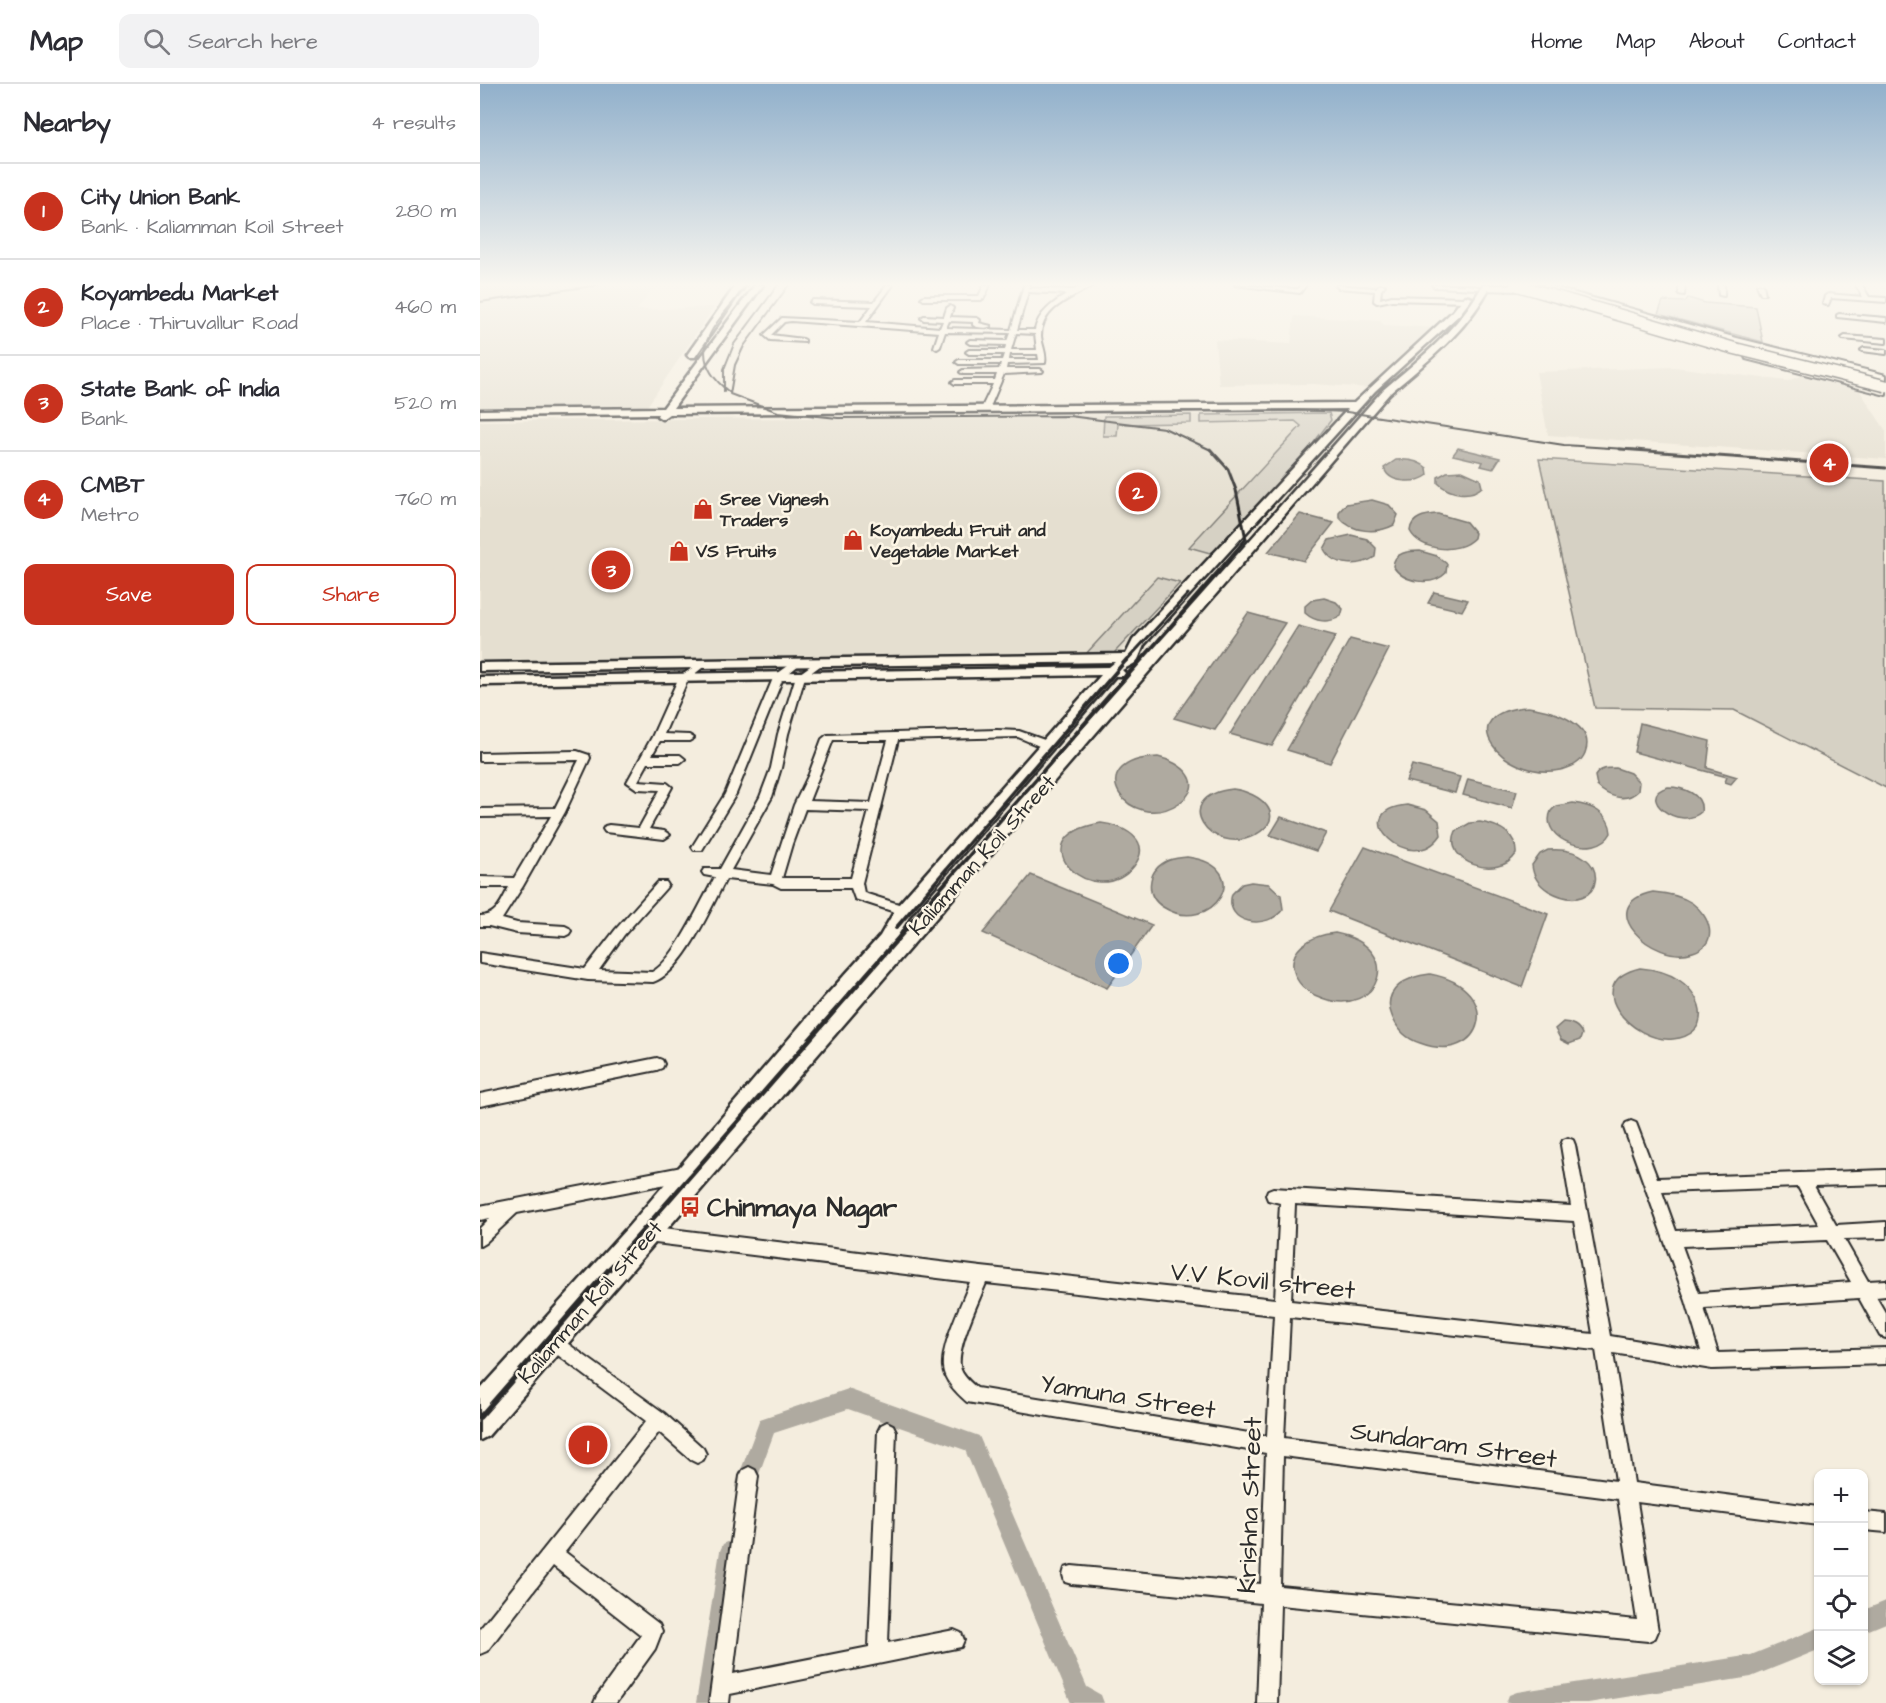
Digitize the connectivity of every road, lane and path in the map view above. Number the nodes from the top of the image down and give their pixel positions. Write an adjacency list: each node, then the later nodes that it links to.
1 (703, 361): 21 (street)
2 (1043, 361): 9 (street)
3 (1404, 361): 18 (street, Kaliamman Koil Street)
4 (1422, 361): 28 (street, Kaliamman Koil Street)
5 (1763, 361): 15 (main road)
6 (1788, 361): 15 (main road, bridge)
7 (1816, 361): 15 (main road)
8 (959, 362): 9 (street)
9 (1005, 362): 11 (street)
10 (1040, 370): 11 (street)
11 (1002, 371): 12 (street); 14 (street)
12 (963, 372)
13 (955, 382): 14 (street)
14 (998, 382): 17 (street)
15 (1885, 383)
16 (659, 401): 20 (street)
17 (986, 406): 18 (street); 21 (street)
18 (1353, 409): 21 (street); 23 (street, Kaliamman Koil Street)
19 (480, 413): 20 (street)
20 (650, 414): 21 (street); 22 (street)
21 (664, 414)
22 (480, 419)
23 (1130, 658): 26 (street); 27 (street, Kaliamman Koil Street); 28 (street)
24 (701, 665): 25 (street); 26 (street); 30 (street)
25 (480, 667)
26 (798, 670): 27 (street); 29 (street); 48 (street)
27 (1112, 671): 28 (street); 35 (street, Kaliamman Koil Street)
28 (1138, 674): 72 (street, Kaliamman Koil Street)
29 (779, 676): 30 (street); 46 (street)
30 (684, 677): 31 (street); 32 (street)
31 (480, 681)
32 (657, 737): 34 (street); 37 (street)
33 (894, 737): 35 (street); 39 (street); 40 (street)
34 (689, 738)
35 (1046, 745): 54 (street, Kaliamman Koil Street)
36 (480, 757): 41 (street)
37 (645, 759): 38 (street); 44 (street)
38 (680, 759)
39 (800, 805): 40 (street); 49 (street)
40 (876, 807): 52 (street)
41 (559, 812): 42 (street); 51 (street)
42 (480, 813)
43 (609, 829): 44 (street)
44 (642, 832): 45 (street)
45 (664, 835)
46 (698, 847)
47 (708, 872): 48 (street)
48 (724, 874): 49 (street); 58 (street)
49 (776, 880): 52 (street)
50 (480, 882): 51 (street)
51 (519, 882): 55 (street)
52 (856, 883): 54 (street)
53 (662, 885): 58 (street)
54 (904, 910): 63 (street, Kaliamman Koil Street)
55 (485, 921): 56 (street)
56 (565, 931)
57 (481, 960): 58 (street)
58 (588, 975)
59 (657, 1064): 60 (street)
60 (480, 1100)
61 (1631, 1128): 66 (street)
62 (1568, 1145): 69 (street)
63 (687, 1173): 67 (street); 72 (street, Kaliamman Koil Street)
64 (1886, 1177): 65 (street)
65 (1803, 1180): 66 (street); 71 (street)
66 (1652, 1185): 74 (street)
67 (516, 1205): 68 (street); 73 (street)
68 (480, 1213)
69 (1581, 1214): 79 (street, Krishna Street); 82 (street)
70 (1886, 1230): 71 (street)
71 (1833, 1233): 74 (street); 77 (street)
72 (642, 1234): 75 (street, V.V Kovil street); 81 (street, Kaliamman Koil Street); 85 (street, Kaliamman Koil Street)
73 (480, 1238)
74 (1672, 1239): 78 (street)
75 (981, 1275): 79 (street, V.V Kovil street); 89 (street, Yamuna Street)
76 (1886, 1288): 77 (street)
77 (1863, 1290): 78 (street); 80 (street)
78 (1694, 1301): 84 (street)
79 (1283, 1308): 82 (street, V.V Kovil street); 89 (street, Krishna Street)
80 (1886, 1330)
81 (553, 1341): 86 (street); 87 (street, Kaliamman Koil Street)
82 (1603, 1343): 84 (street, V.V Kovil street); 92 (street)
83 (1886, 1356): 84 (street, V.V Kovil street)
84 (1712, 1361)
85 (480, 1407)
86 (658, 1419): 90 (street); 96 (street)
87 (480, 1428)
88 (887, 1431): 101 (street)
89 (1275, 1446): 92 (street, Sundaram Street); 98 (street, Krishna Street)
90 (697, 1454)
91 (749, 1476): 102 (street)
92 (1627, 1492): 93 (street, Sundaram Street); 98 (street)
93 (1814, 1515)
94 (1868, 1521): 95 (street)
95 (1886, 1523)
96 (551, 1553): 100 (street); 103 (street)
97 (1072, 1575): 98 (street)
98 (1272, 1593): 104 (street, Krishna Street)
99 (954, 1640): 101 (street)
100 (480, 1644)
101 (878, 1654): 102 (street)
102 (720, 1694)
103 (604, 1703)
104 (1267, 1703)

